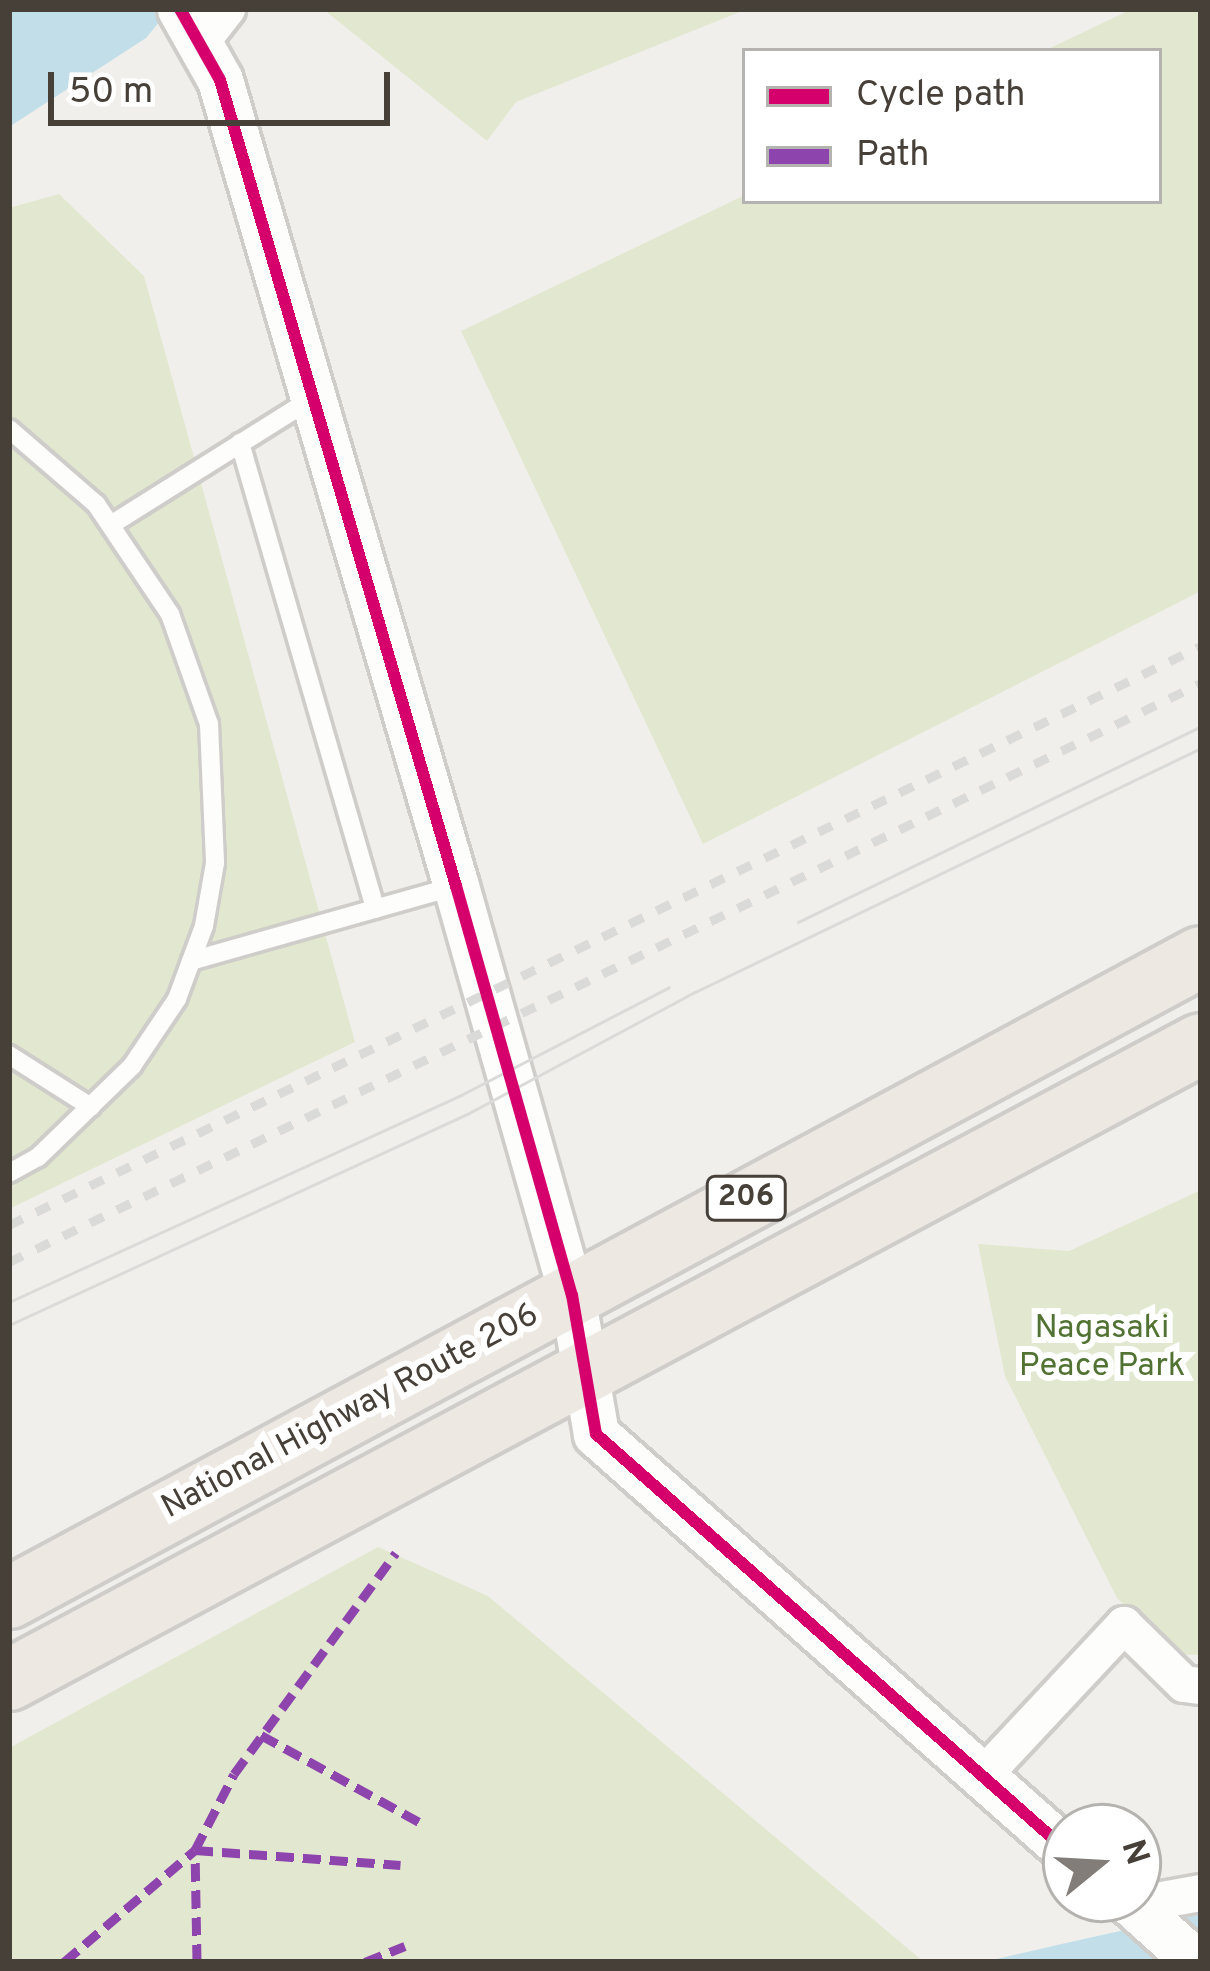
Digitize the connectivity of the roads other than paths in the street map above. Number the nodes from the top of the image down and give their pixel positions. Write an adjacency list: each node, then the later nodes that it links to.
1 (199, 20): 2 (street)
2 (313, 398): 4 (lane); 6 (street)
3 (9, 430): 5 (lane)
4 (240, 443): 5 (lane); 7 (lane)
5 (112, 524): 9 (lane)
6 (457, 886): 7 (lane); 14 (street)
7 (375, 909): 9 (lane)
8 (1201, 957): 14 (highway, National Highway Route 206 / 206)
9 (191, 961): 12 (lane)
10 (1201, 1044): 15 (highway, 206)
11 (9, 1055): 12 (lane)
12 (91, 1107): 13 (lane)
13 (9, 1173)
14 (572, 1295): 15 (street); 16 (highway, National Highway Route 206 / 206)
15 (588, 1371): 17 (highway, 206); 19 (street)
16 (9, 1598)
17 (9, 1679)
18 (1201, 1686): 19 (street)
19 (980, 1779): 20 (street)
20 (1042, 1830)
21 (1201, 1893): 22 (street)
22 (1162, 1901)
23 (1153, 1923): 24 (street)
24 (1196, 1962)

